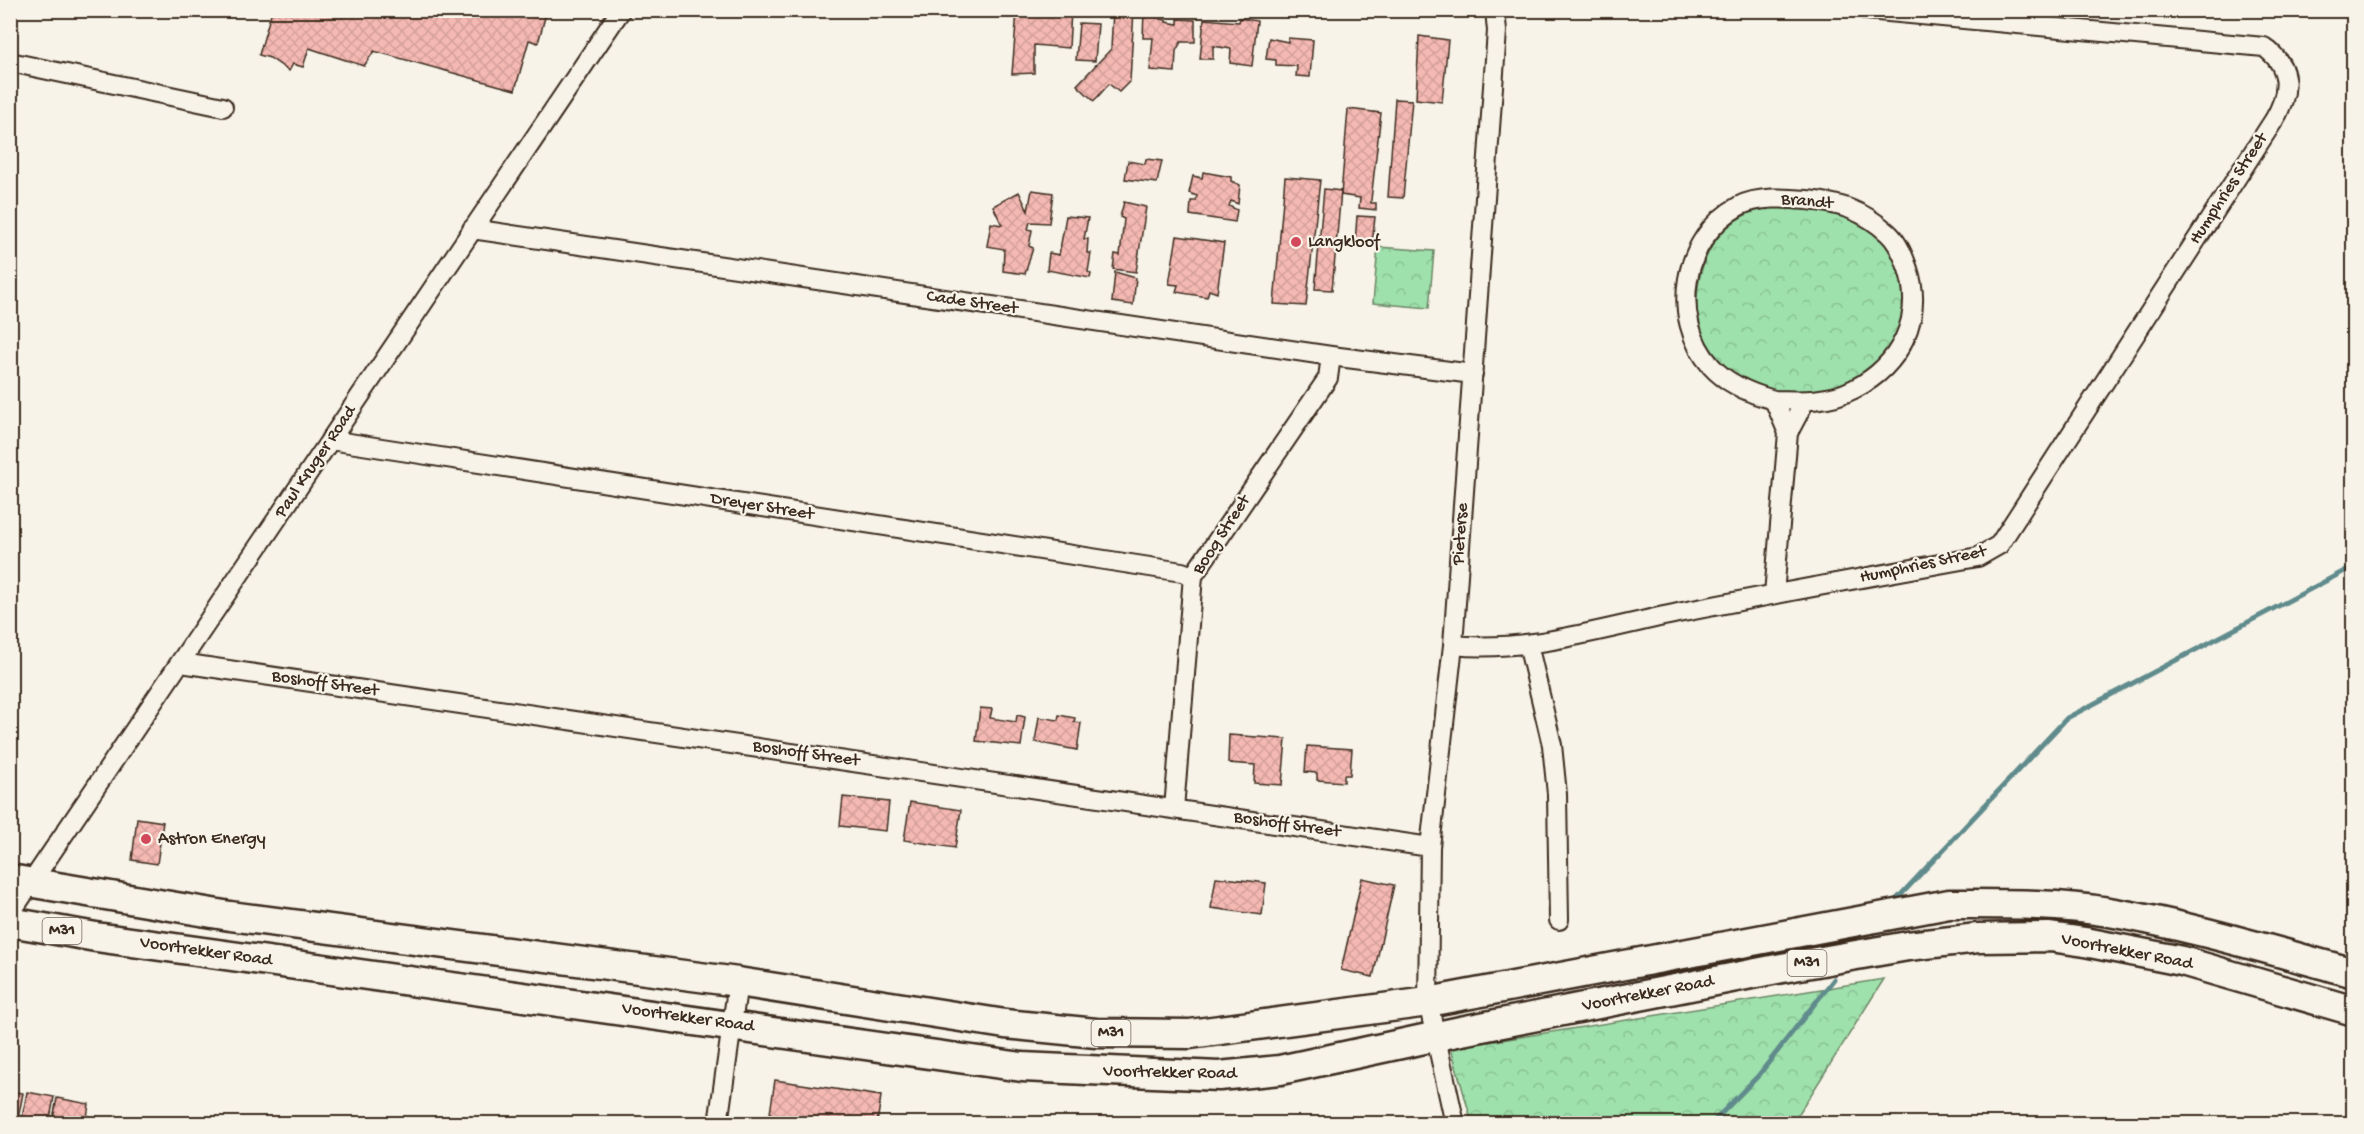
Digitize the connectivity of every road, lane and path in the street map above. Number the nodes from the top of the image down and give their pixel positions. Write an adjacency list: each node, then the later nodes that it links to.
1 (621, 10): 9 (street, Paul Kruger Road)
2 (1495, 10): 6 (street, Pieterse)
3 (1503, 10): 6 (street, Pieterse)
4 (1867, 10): 5 (street)
5 (2019, 17): 17 (street, Humphries Street)
6 (1497, 31): 11 (street, Pieterse)
7 (10, 62): 8 (street)
8 (223, 107)
9 (472, 229): 10 (street, Cade Street); 15 (street, Paul Kruger Road)
10 (1331, 356): 11 (street, Cade Street); 16 (street, Boog Street)
11 (1473, 374): 19 (street, Pieterse)
12 (1774, 400): 13 (street, Brandt); 13 (street, Brandt); 14 (street)
13 (1805, 401): 14 (street)
14 (1788, 433): 17 (street)
15 (330, 440): 16 (street, Dreyer Street); 20 (street, Paul Kruger Road)
16 (1192, 576): 21 (street, Boog Street)
17 (1774, 594): 18 (street, Humphries Street)
18 (1528, 644): 19 (street, Humphries Street); 25 (street)
19 (1453, 645): 22 (street, Pieterse)
20 (181, 663): 21 (street, Boshoff Street); 23 (street, Paul Kruger Road)
21 (1174, 809): 22 (street, Boshoff Street)
22 (1430, 847): 29 (street, Pieterse)
23 (21, 881): 24 (street, Paul Kruger Road); 28 (main road, Voortrekker Road / M31)
24 (10, 914)
25 (1559, 920)
26 (10, 922): 31 (main road, Voortrekker Road / M31)
27 (2354, 973): 29 (main road, Voortrekker Road / M31)
28 (738, 982): 29 (main road, Voortrekker Road / M31); 31 (street)
29 (1428, 1002): 32 (street, Pieterse)
30 (2354, 1011): 32 (main road, Voortrekker Road / M31)
31 (732, 1024): 32 (main road, Voortrekker Road / M31); 33 (street)
32 (1434, 1037): 34 (street, Pieterse)
33 (718, 1124)
34 (1455, 1124)

